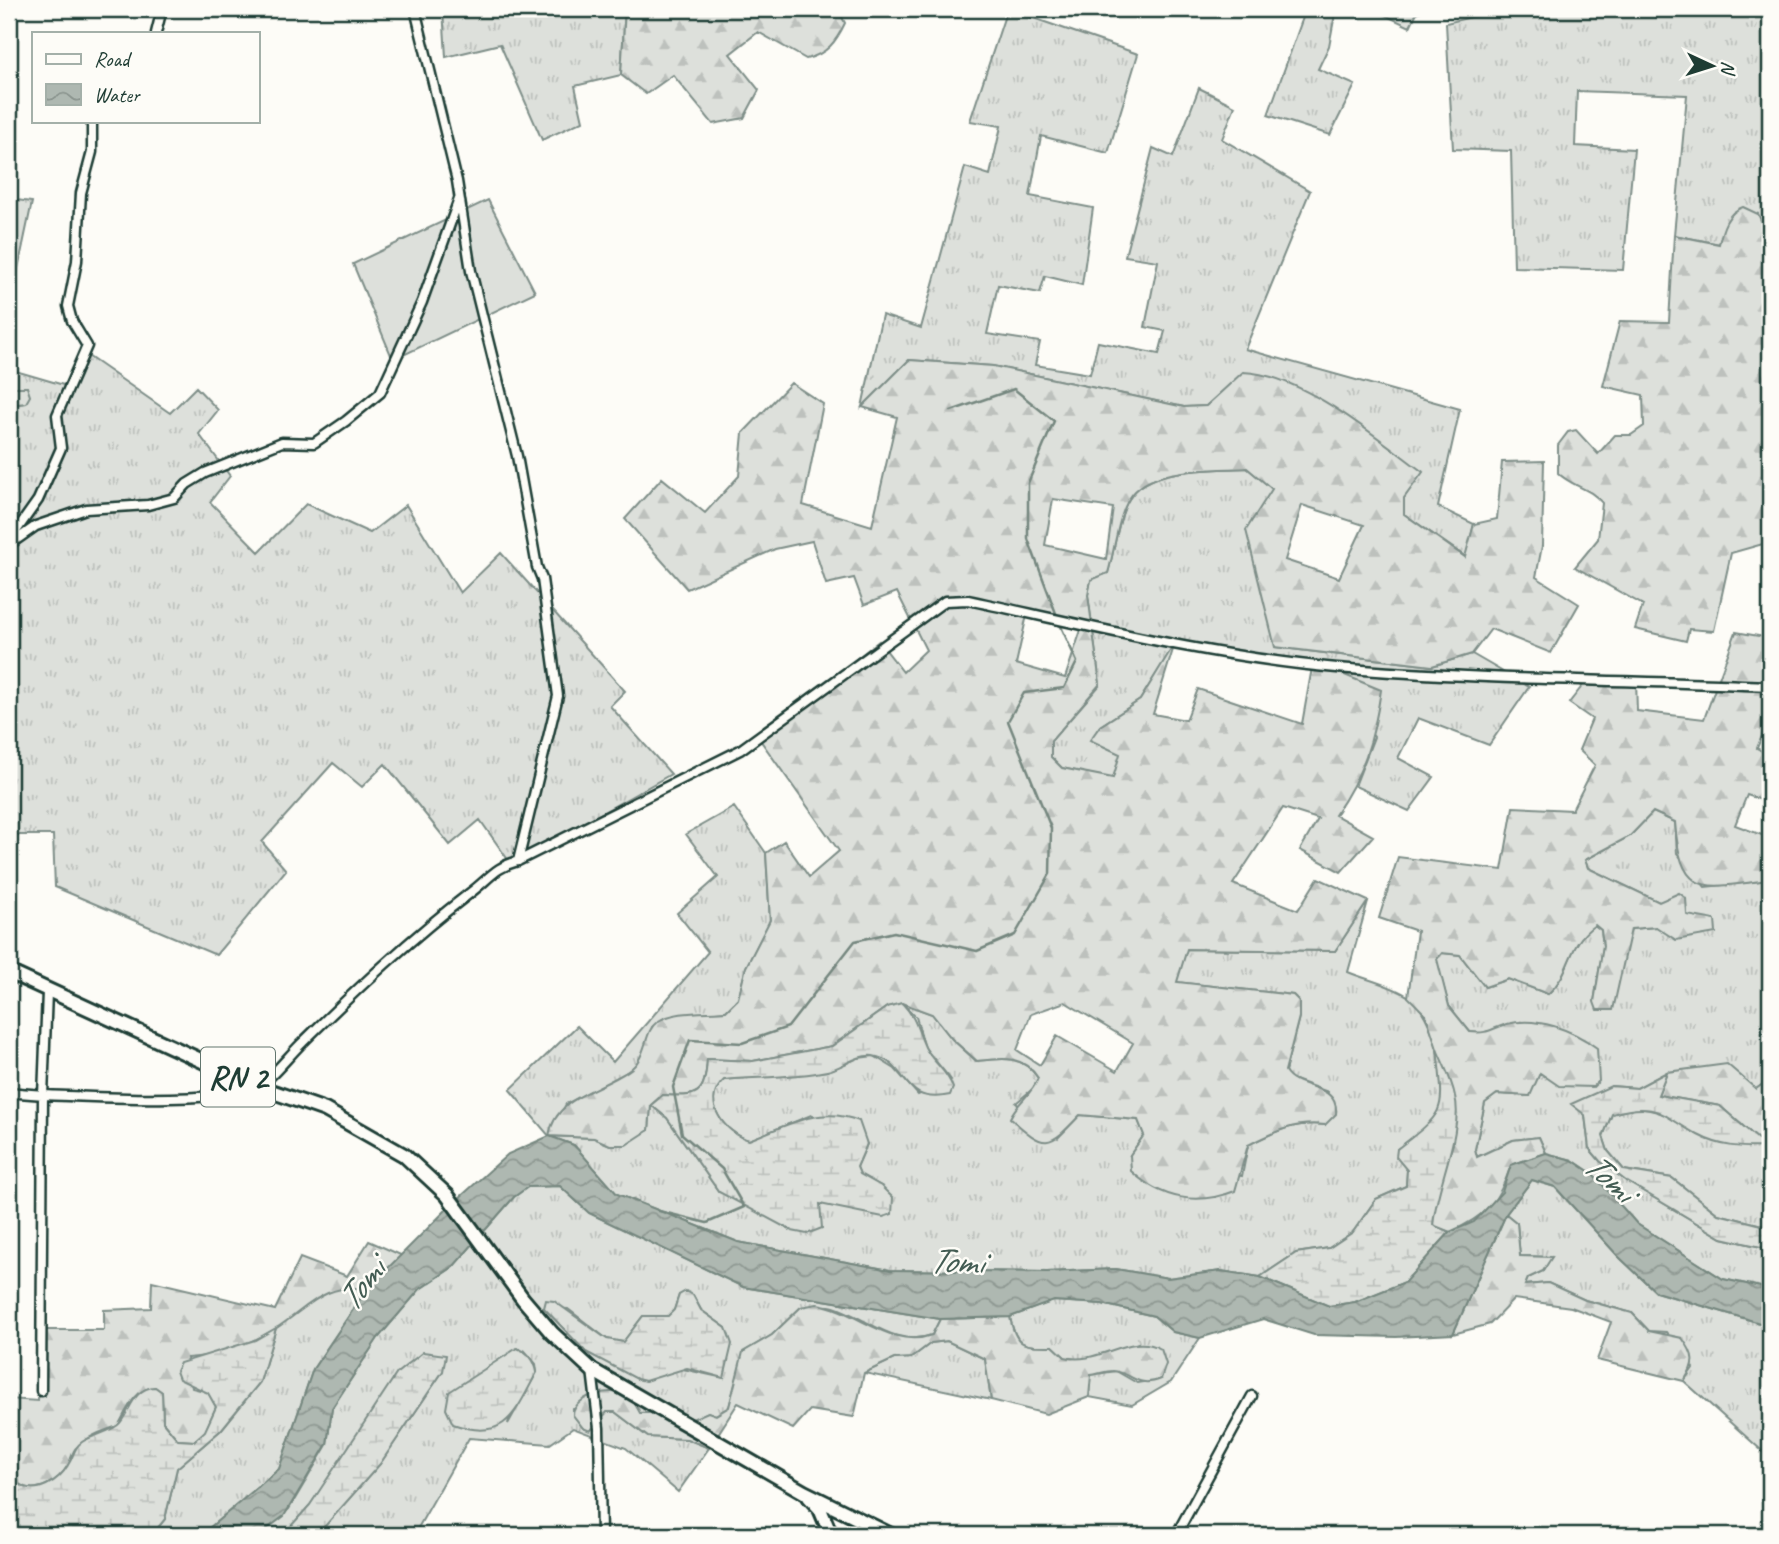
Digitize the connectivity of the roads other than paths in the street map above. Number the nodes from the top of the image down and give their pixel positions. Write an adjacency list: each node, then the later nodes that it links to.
1 (162, 9): 3 (street)
2 (415, 9): 5 (street)
3 (156, 32)
4 (92, 122): 6 (street)
5 (460, 197): 6 (street); 8 (street)
6 (9, 543)
7 (1770, 686): 8 (street)
8 (518, 861): 11 (street)
9 (9, 972): 10 (main road, RN 2)
10 (47, 992): 11 (main road, RN 2); 13 (street)
11 (259, 1087): 13 (street); 14 (main road, RN 2)
12 (9, 1092): 13 (street)
13 (43, 1096): 15 (street)
14 (592, 1370): 17 (main road, RN 2); 18 (street)
15 (41, 1391)
16 (1252, 1396): 21 (street)
17 (804, 1492): 19 (main road, RN 2); 20 (main road)
18 (601, 1535)
19 (831, 1535)
20 (891, 1535)
21 (1176, 1535)

